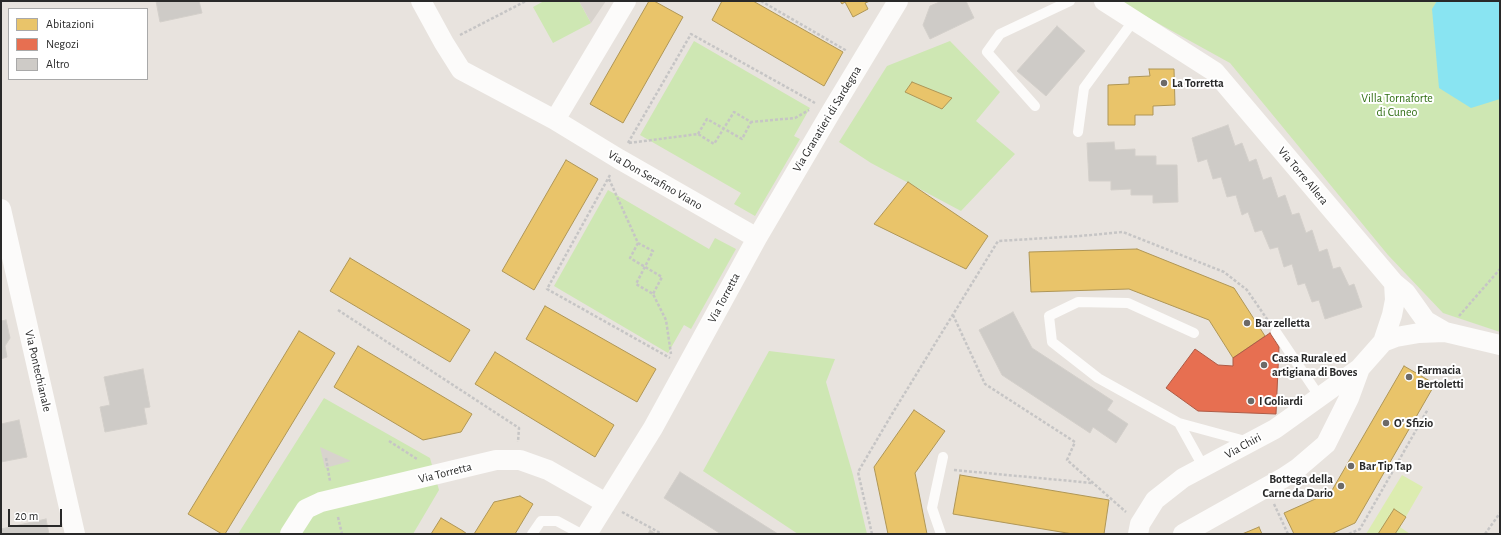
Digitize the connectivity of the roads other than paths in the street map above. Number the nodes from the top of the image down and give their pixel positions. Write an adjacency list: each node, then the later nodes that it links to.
1 (421, 1): 8 (street, Via Don Serafino Viano)
2 (626, 1): 8 (street)
3 (898, 1): 11 (street, Via Granatieri di Sardegna)
4 (1070, 1): 7 (lane)
5 (1104, 1): 6 (street, Via Torre Allera)
6 (1134, 20): 9 (lane); 12 (street, Via Torre Allera)
7 (1035, 106)
8 (554, 120): 11 (street, Via Don Serafino Viano)
9 (1078, 132)
10 (1, 209): 26 (street, Via Pontechianale)
11 (757, 238): 24 (street, Via Torretta)
12 (1394, 283): 14 (street, Via Torre Allera); 16 (street, Via Chiri)
13 (1276, 332): 19 (lane)
14 (1445, 332): 16 (street); 17 (street, Via Torre Allera)
15 (1194, 333): 20 (lane)
16 (1383, 342): 18 (street, Via Chiri)
17 (1500, 345)
18 (1360, 368): 19 (street, Via Chiri); 32 (street, Via Chiri)
19 (1319, 396): 21 (street, Via Chiri)
20 (1179, 423): 21 (lane); 23 (lane)
21 (1250, 442): 23 (street, Via Chiri)
22 (943, 457): 31 (lane)
23 (1204, 468): 25 (street, Via Chiri)
24 (606, 503): 27 (street, Via Torretta); 30 (street, Via Torretta)
25 (1139, 529)
26 (75, 534)
27 (290, 534)
28 (532, 534): 29 (lane)
29 (580, 534)
30 (587, 534)
31 (941, 534)
32 (1183, 534)

